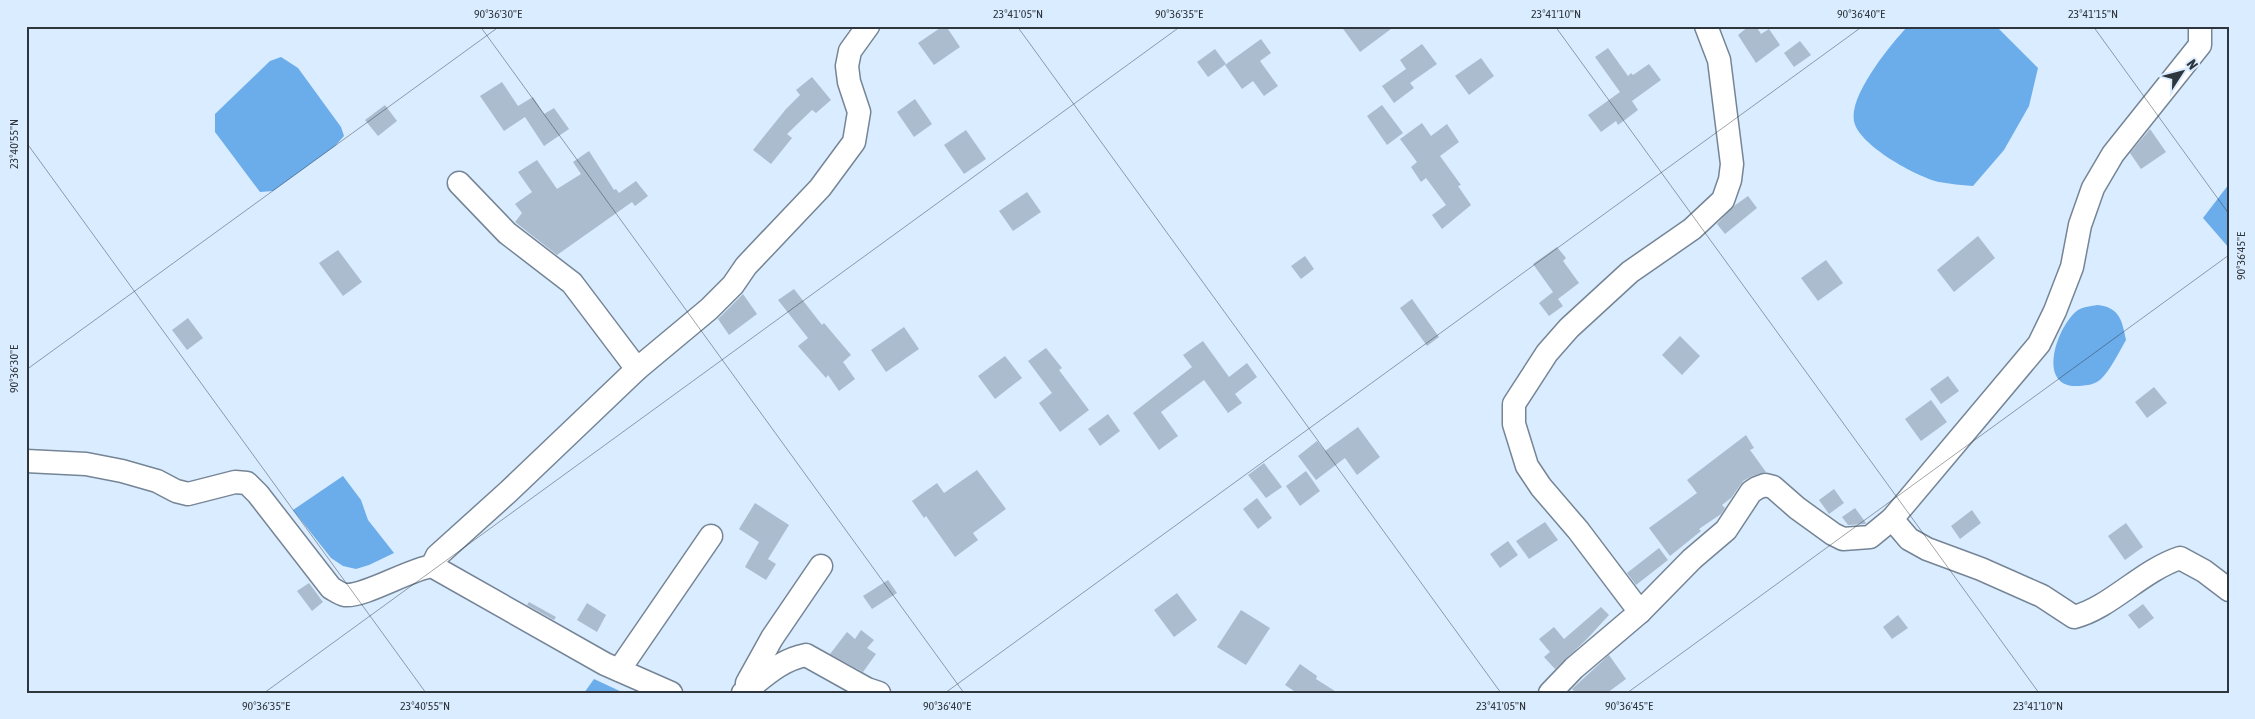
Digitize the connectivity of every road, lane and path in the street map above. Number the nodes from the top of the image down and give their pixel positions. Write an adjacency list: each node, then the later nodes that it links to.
1 (868, 26): 5 (street)
2 (1706, 26): 12 (street)
3 (2200, 26): 7 (street)
4 (459, 183): 5 (street)
5 (637, 369): 9 (street)
6 (26, 461): 9 (street)
7 (1892, 519): 11 (street); 12 (street)
8 (711, 536): 13 (street)
9 (432, 566): 13 (street)
10 (822, 566): 15 (street)
11 (2229, 590)
12 (1640, 612): 17 (street)
13 (620, 670): 14 (street)
14 (671, 693)
15 (742, 693): 16 (street)
16 (879, 693)
17 (1550, 693)

